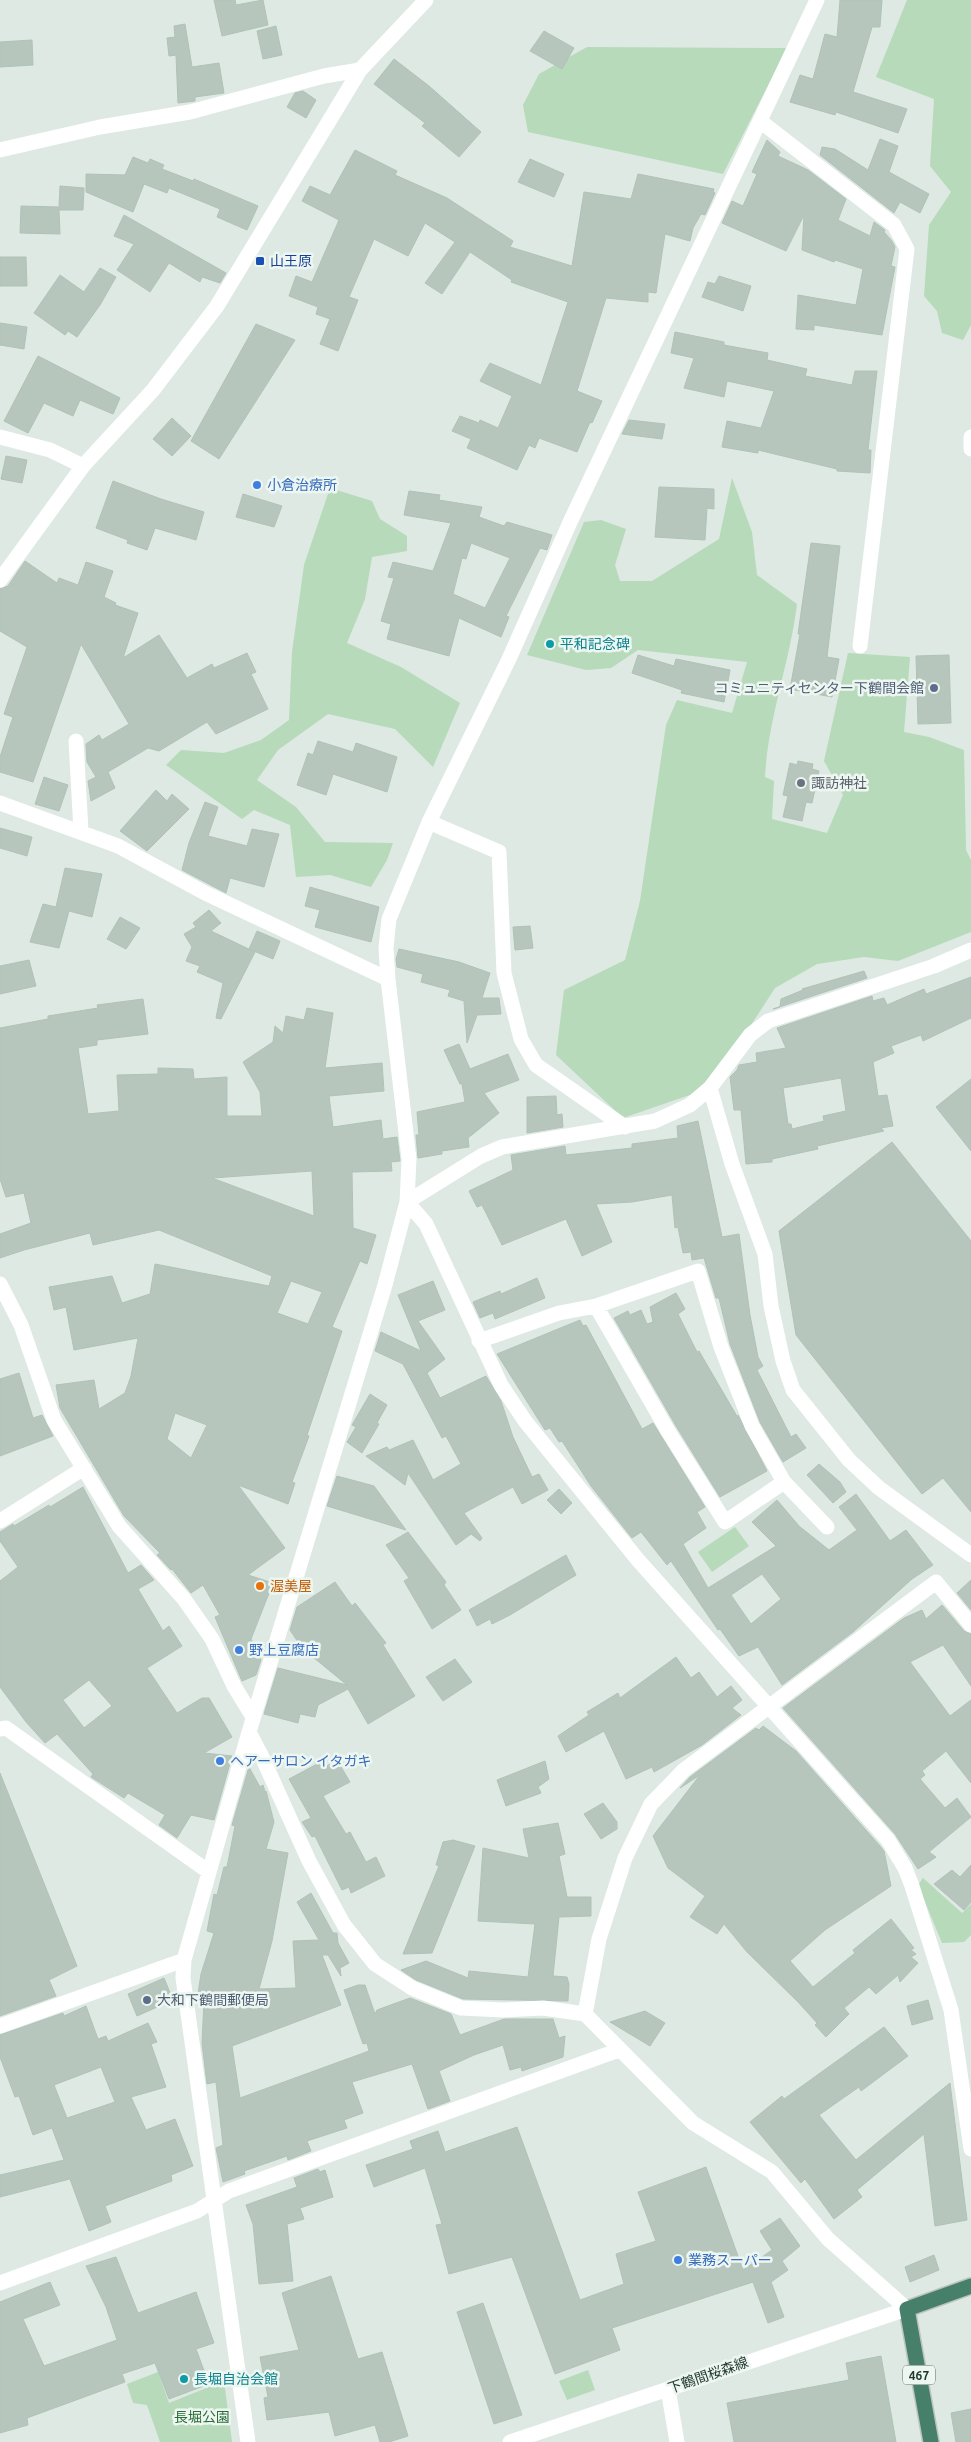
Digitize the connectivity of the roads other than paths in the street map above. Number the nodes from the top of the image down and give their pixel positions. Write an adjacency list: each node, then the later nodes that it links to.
1 (426, 0): 3 (street)
2 (817, 0): 4 (street)
3 (360, 70): 5 (street); 9 (street)
4 (760, 121): 11 (street); 14 (street)
5 (0, 150)
6 (0, 437): 9 (street)
7 (971, 437): 8 (street)
8 (971, 448)
9 (83, 466): 10 (street)
10 (0, 580)
11 (860, 646)
12 (76, 741): 15 (street)
13 (0, 803): 15 (street)
14 (429, 822): 17 (street); 19 (street)
15 (82, 831): 17 (street)
16 (971, 950): 18 (street)
17 (388, 979): 20 (street)
18 (710, 1088): 19 (street); 28 (street)
19 (625, 1127): 20 (street)
20 (407, 1202): 23 (street); 31 (street)
21 (0, 1284): 24 (street)
22 (596, 1306): 23 (street); 25 (street); 25 (street)
23 (479, 1341): 30 (street)
24 (84, 1468): 26 (street); 31 (street)
25 (784, 1482): 27 (street)
26 (0, 1521)
27 (827, 1527)
28 (971, 1554)
29 (971, 1625): 30 (street)
30 (770, 1708): 36 (street); 39 (street)
31 (253, 1717): 33 (street)
32 (0, 1729): 34 (street)
33 (249, 1732): 34 (street); 36 (street)
34 (209, 1872): 35 (street)
35 (184, 1960): 37 (street); 40 (street)
36 (586, 2014): 38 (street)
37 (0, 2026)
38 (619, 2050): 40 (street); 43 (street)
39 (971, 2149)
40 (214, 2200): 41 (street); 45 (street)
41 (0, 2283)
42 (971, 2286): 43 (highway)
43 (907, 2308): 44 (street, 下鶴間桜森線); 48 (highway, 467)
44 (668, 2389): 46 (street, 下鶴間桜森線); 47 (street)
45 (248, 2442)
46 (510, 2442)
47 (677, 2442)
48 (931, 2442)

